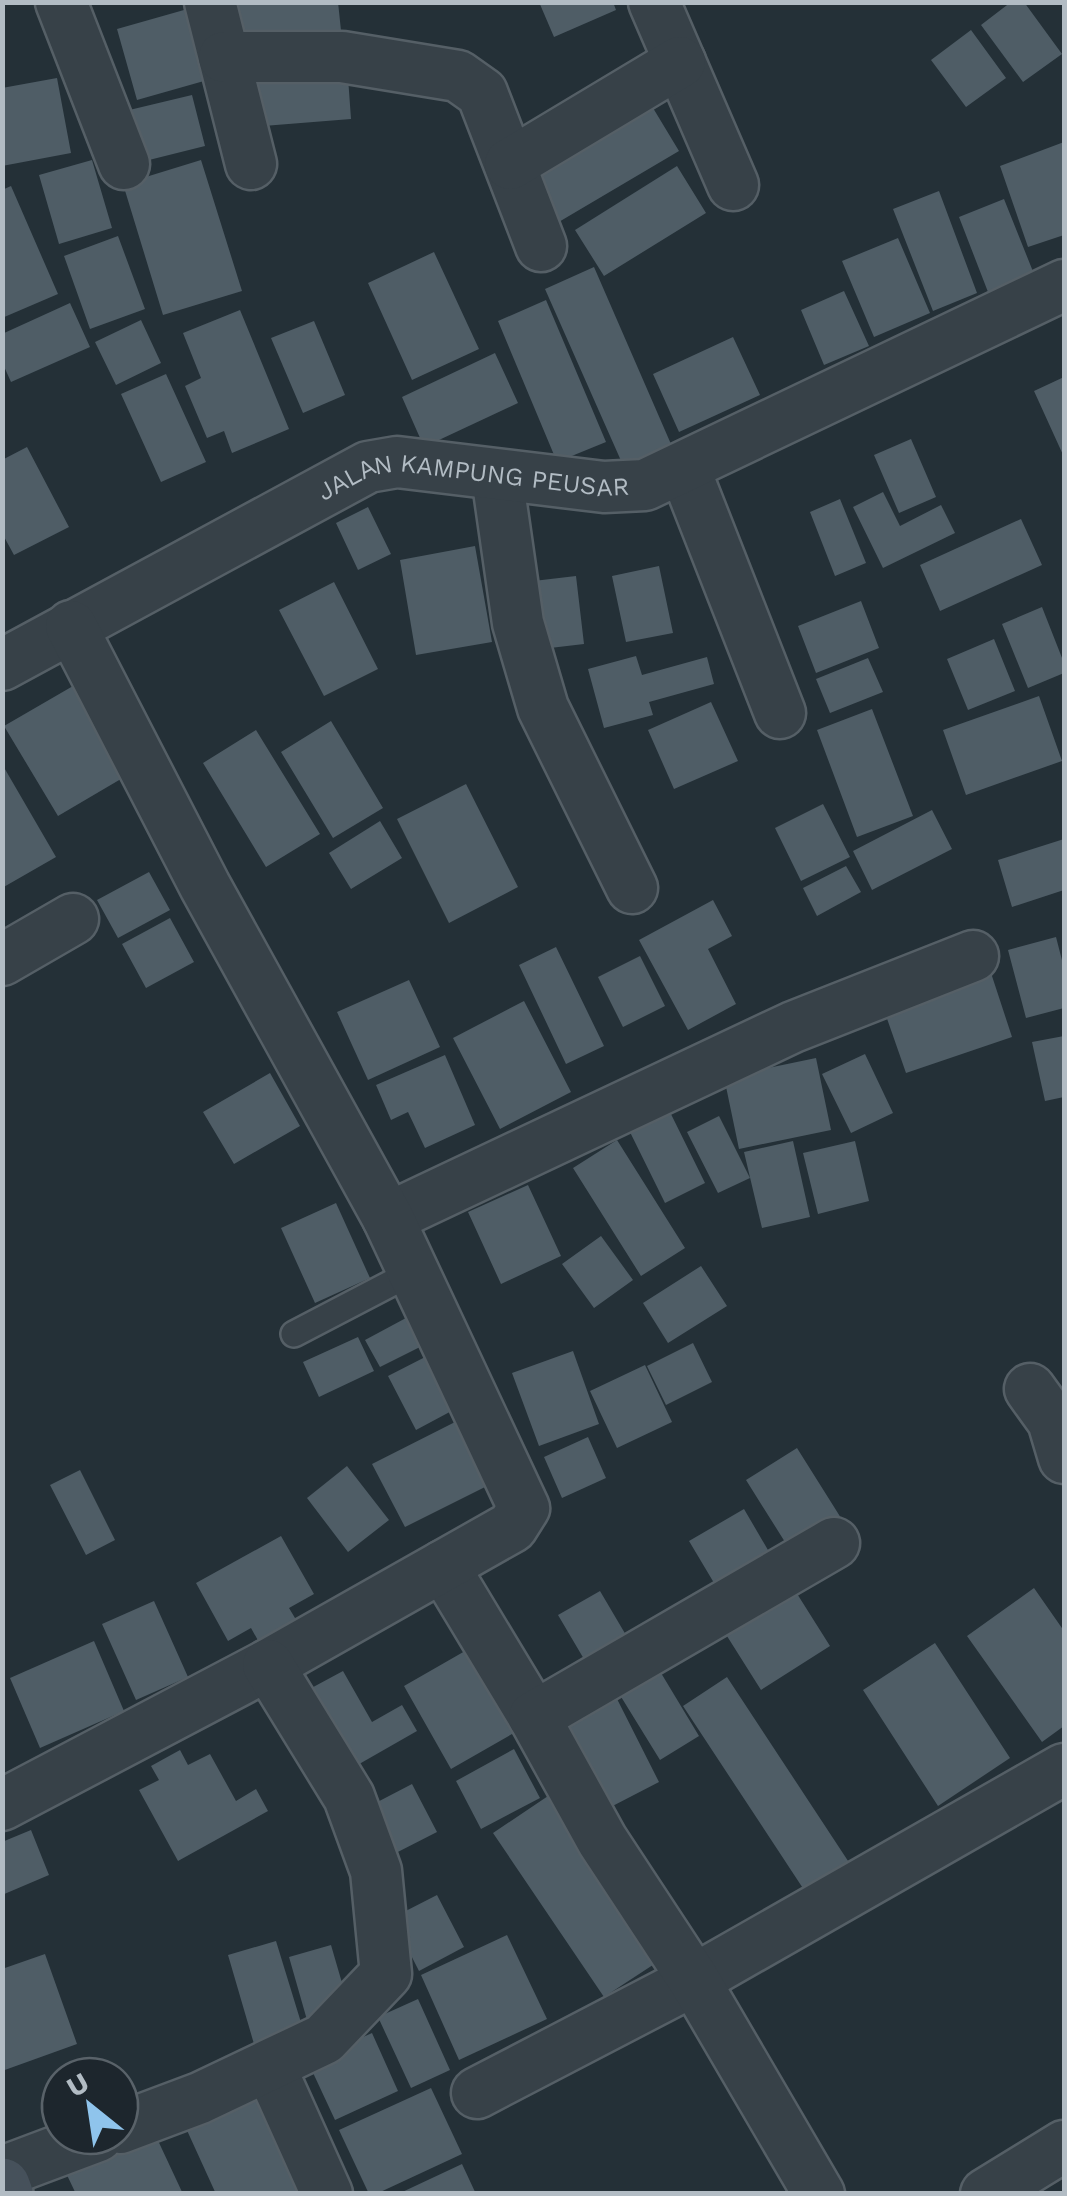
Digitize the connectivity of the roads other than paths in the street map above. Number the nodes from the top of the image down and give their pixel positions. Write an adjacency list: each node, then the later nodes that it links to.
1 (62, 2): 6 (street)
2 (210, 2): 4 (street)
3 (654, 2): 5 (street)
4 (224, 58): 7 (street); 8 (street)
5 (680, 62): 8 (street); 9 (street)
6 (124, 164)
7 (251, 164)
8 (510, 164): 10 (street)
9 (733, 185)
10 (541, 246)
11 (1064, 285): 12 (street, JALAN KAMPUNG PEUSAR)
12 (684, 468): 13 (street, JALAN KAMPUNG PEUSAR); 16 (street)
13 (497, 476): 14 (street, JALAN KAMPUNG PEUSAR); 17 (street)
14 (71, 626): 15 (street, JALAN KAMPUNG PEUSAR); 21 (street)
15 (2, 665)
16 (780, 713)
17 (632, 888)
18 (73, 919): 20 (street)
19 (974, 956): 21 (street)
20 (2, 960)
21 (388, 1218): 22 (street)
22 (411, 1273): 23 (lane); 27 (street)
23 (294, 1334)
24 (1030, 1389): 25 (street)
25 (1064, 1458)
26 (834, 1543): 29 (street)
27 (443, 1566): 28 (street); 29 (street)
28 (268, 1665): 31 (street); 33 (street)
29 (534, 1716): 32 (street)
30 (1064, 1769): 32 (street)
31 (2, 1806)
32 (694, 1980): 34 (street); 42 (street)
33 (270, 2066): 35 (street); 41 (street)
34 (478, 2093)
35 (140, 2120)
36 (1064, 2146): 43 (street)
37 (45, 2156): 38 (street)
38 (2, 2172)
39 (2, 2186): 40 (main road)
40 (5, 2194)
41 (327, 2194)
42 (819, 2194)
43 (986, 2194)

